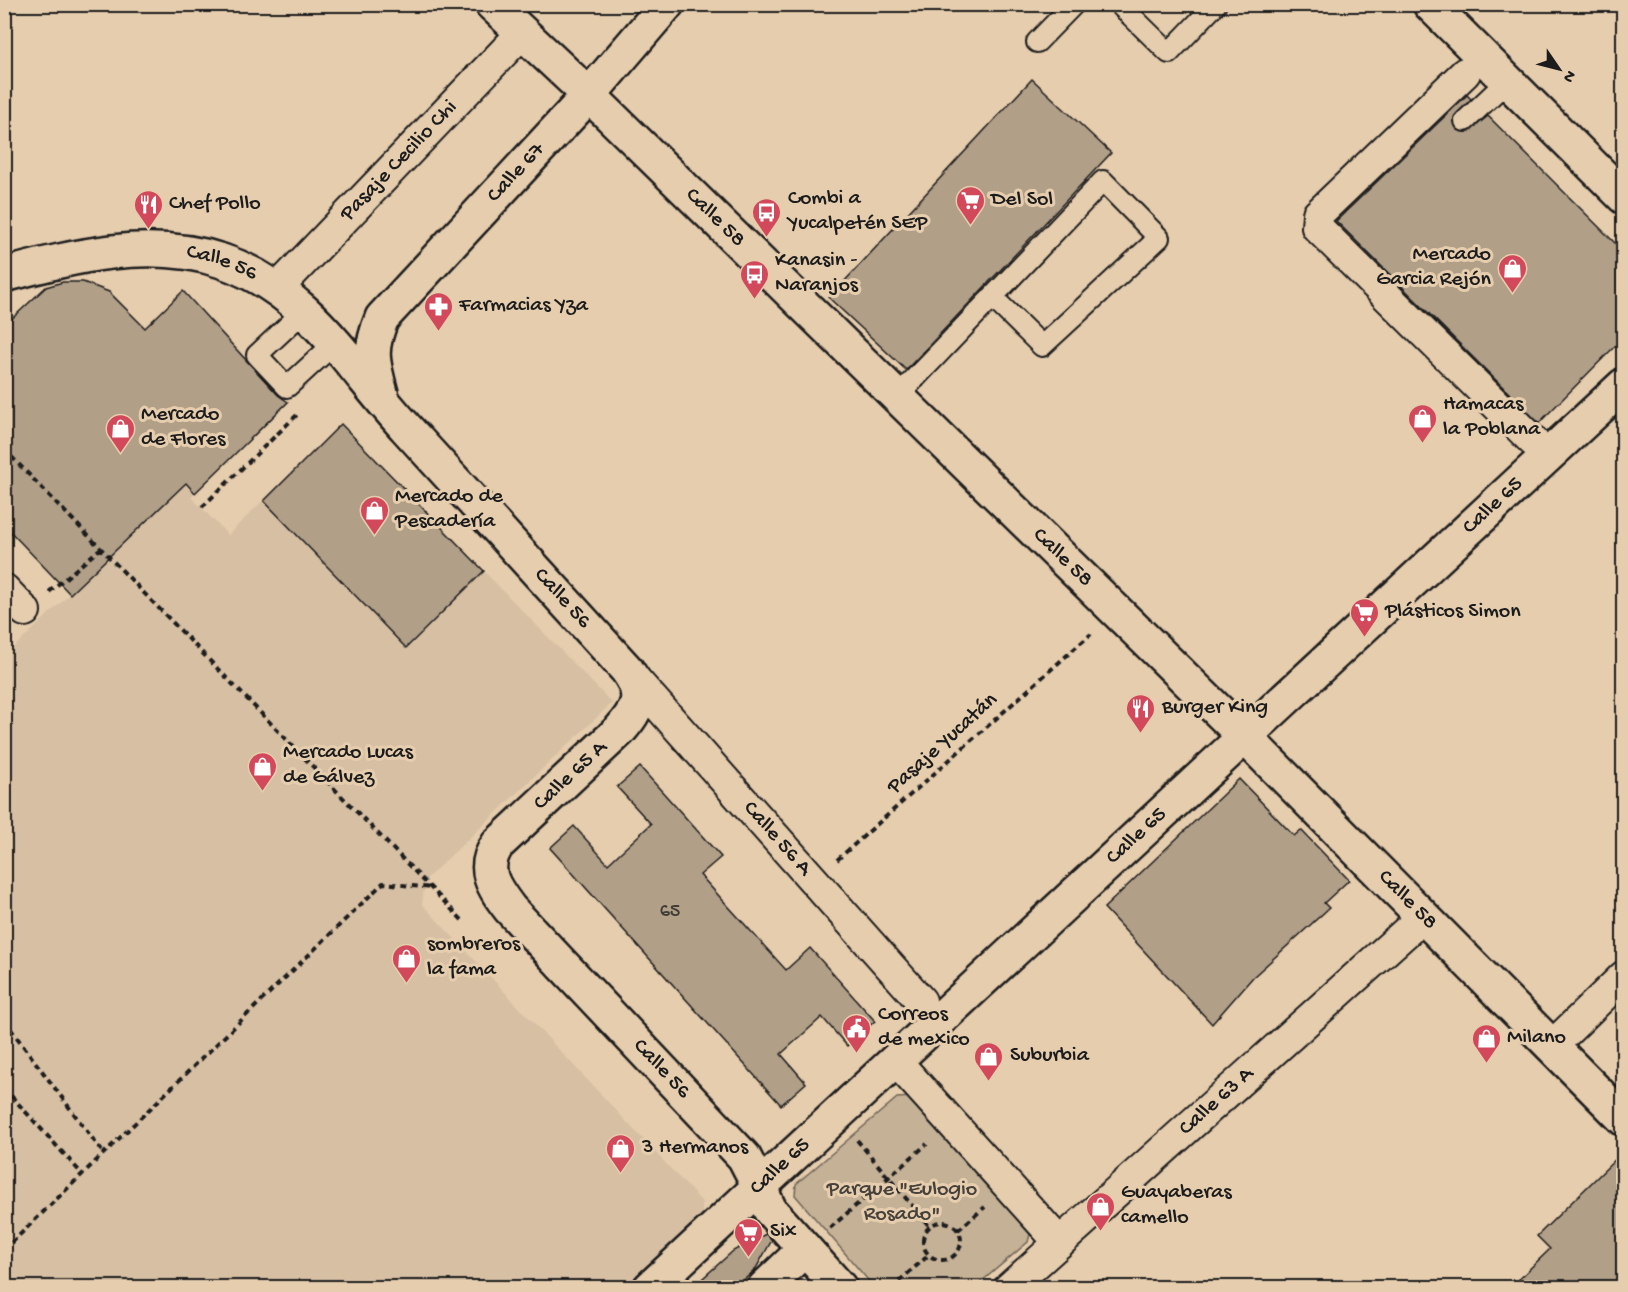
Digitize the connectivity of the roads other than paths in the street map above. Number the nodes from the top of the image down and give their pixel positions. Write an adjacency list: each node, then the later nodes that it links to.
1 (492, 4): 7 (main road, Calle 58)
2 (667, 4): 11 (main road, Calle 67)
3 (1074, 4): 8 (lane)
4 (1119, 4): 5 (lane)
5 (1216, 4)
6 (1430, 4): 10 (main road)
7 (522, 33): 11 (main road, Calle 58); 15 (street, Pasaje Cecilio Chi)
8 (1037, 42)
9 (1465, 74): 23 (street)
10 (1507, 81): 12 (lane); 13 (main road)
11 (589, 95): 19 (main road, Calle 67); 21 (main road, Calle 58)
12 (1465, 121)
13 (1623, 197)
14 (4, 275): 15 (main road, Calle 56)
15 (277, 289): 17 (main road, Calle 56)
16 (992, 297): 16 (lane); 21 (lane)
17 (305, 310): 18 (main road, Calle 56); 18 (lane)
18 (335, 343): 22 (main road, Calle 56)
19 (372, 343): 22 (main road, Calle 56)
20 (1623, 385): 27 (main road, Calle 65)
21 (897, 397): 27 (main road, Calle 58)
22 (384, 404): 26 (main road, Calle 56)
23 (1533, 441)
24 (4, 589): 25 (street)
25 (25, 611)
26 (635, 684): 28 (main road, Calle 65 A); 31 (street, Calle 56 A)
27 (1244, 736): 29 (main road, Calle 58); 33 (main road, Calle 65)
28 (491, 854): 35 (main road, Calle 56)
29 (1424, 916): 32 (main road, Calle 58); 37 (street, Calle 63 A)
30 (1623, 976): 32 (street)
31 (921, 1001)
32 (1552, 1046): 34 (main road, Calle 58)
33 (896, 1060): 35 (main road, Calle 65); 37 (street)
34 (1623, 1119)
35 (759, 1186): 36 (main road, Calle 56); 38 (main road, Calle 65)
36 (817, 1239): 39 (main road); 40 (main road, Calle 56)
37 (1059, 1242): 41 (street, Calle 63 A)
38 (650, 1287)
39 (764, 1287)
40 (840, 1287)
41 (1009, 1287)

